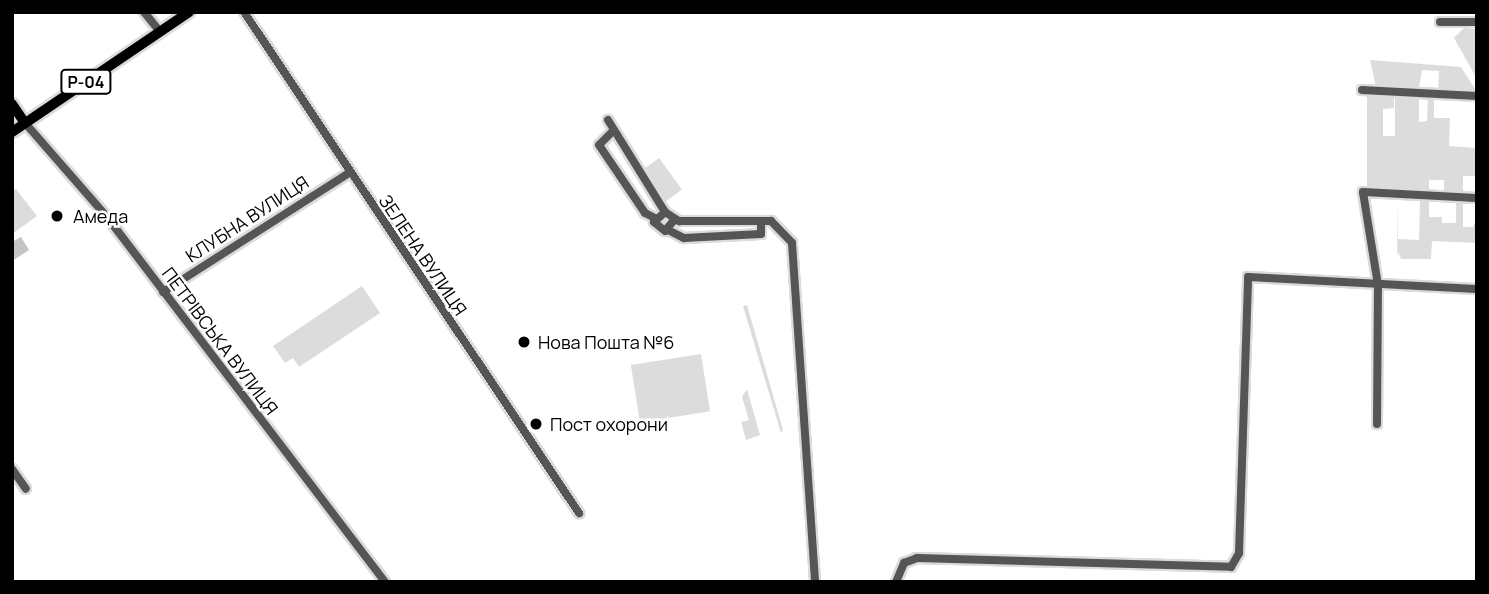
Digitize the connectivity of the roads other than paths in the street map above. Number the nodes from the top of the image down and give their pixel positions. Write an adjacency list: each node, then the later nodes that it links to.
1 (189, 12): 6 (main road, Р-04)
2 (244, 12): 14 (street, ЗЕЛЕНА ВУЛИЦЯ)
3 (147, 13): 6 (street)
4 (1440, 22): 5 (street)
5 (1477, 22)
6 (160, 32): 11 (main road, Р-04)
7 (1362, 90): 8 (street)
8 (1477, 96)
9 (12, 104): 11 (main road)
10 (608, 120): 13 (street)
11 (25, 124): 12 (main road, Р-04); 23 (street, ПЕТРІВСЬКА ВУЛИЦЯ)
12 (12, 132)
13 (612, 132): 16 (street); 17 (street)
14 (349, 173): 23 (street, КЛУБНА ВУЛИЦЯ); 27 (street, ЗЕЛЕНА ВУЛИЦЯ)
15 (1477, 198): 21 (street)
16 (665, 212): 17 (street); 18 (street)
17 (655, 218): 20 (street)
18 (674, 220): 19 (street); 20 (street)
19 (761, 220): 20 (street); 29 (street)
20 (668, 230)
21 (1378, 285): 22 (street); 24 (street); 30 (street)
22 (1477, 289)
23 (163, 292): 28 (street, ПЕТРІВСЬКА ВУЛИЦЯ)
24 (1377, 424)
25 (12, 468): 26 (street)
26 (26, 489)
27 (579, 513)
28 (384, 582)
29 (815, 582)
30 (896, 582)

